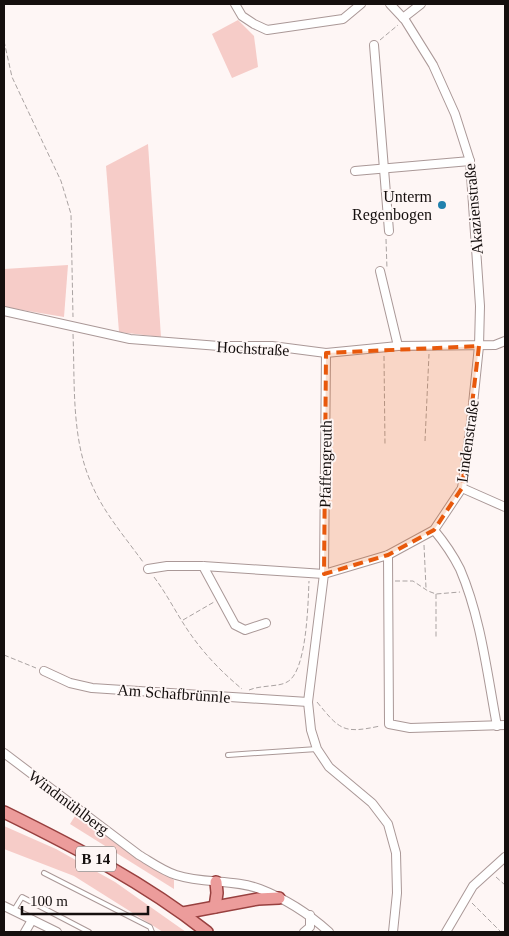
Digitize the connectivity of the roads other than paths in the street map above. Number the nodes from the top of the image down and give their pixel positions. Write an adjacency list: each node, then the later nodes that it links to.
1 (235, 4): 2 (street)
2 (361, 4)
3 (390, 4): 5 (street, Akazienstraße)
4 (421, 4): 5 (street)
5 (404, 19): 7 (street, Akazienstraße)
6 (374, 45): 8 (street)
7 (470, 161): 8 (street); 15 (street, Akazienstraße)
8 (384, 168): 9 (street); 10 (street)
9 (355, 171)
10 (389, 231)
11 (380, 271): 14 (street)
12 (4, 311): 16 (street, Hochstraße)
13 (505, 341): 15 (street, Hochstraße)
14 (398, 346): 15 (street, Hochstraße); 16 (street, Hochstraße)
15 (479, 346): 17 (street, Lindenstraße)
16 (326, 353): 23 (street, Pfaffengreuth)
17 (462, 488): 18 (street); 19 (street, Lindenstraße)
18 (505, 507)
19 (434, 530): 20 (street, Lindenstraße); 28 (street)
20 (388, 556): 23 (street, Lindenstraße); 28 (street)
21 (203, 566): 22 (street, Lindenstraße); 23 (street, Lindenstraße); 24 (street)
22 (148, 569)
23 (324, 574): 26 (street, Pfaffengreuth)
24 (266, 623)
25 (44, 671): 26 (street, Am Schafbrünnle)
26 (308, 702): 29 (street, Pfaffengreuth)
27 (505, 725): 28 (street)
28 (497, 726)
29 (317, 749): 31 (lane); 50 (street)
30 (4, 753): 35 (street, Windmühlberg)
31 (228, 755)
32 (4, 812): 40 (main road, B 14)
33 (505, 857): 51 (street)
34 (44, 873): 46 (lane)
35 (216, 882): 36 (street, Windmühlberg); 38 (main road)
36 (278, 898): 38 (main road); 41 (street, Windmühlberg)
37 (4, 906): 39 (street)
38 (215, 907): 40 (main road)
39 (14, 911): 42 (street); 45 (lane)
40 (183, 913): 47 (main road, B 14)
41 (310, 915): 48 (street); 49 (street, Windmühlberg)
42 (32, 920): 43 (street); 44 (street)
43 (25, 932)
44 (56, 932)
45 (89, 932)
46 (152, 932)
47 (207, 932)
48 (304, 932)
49 (329, 932)
50 (393, 932)
51 (446, 932)

